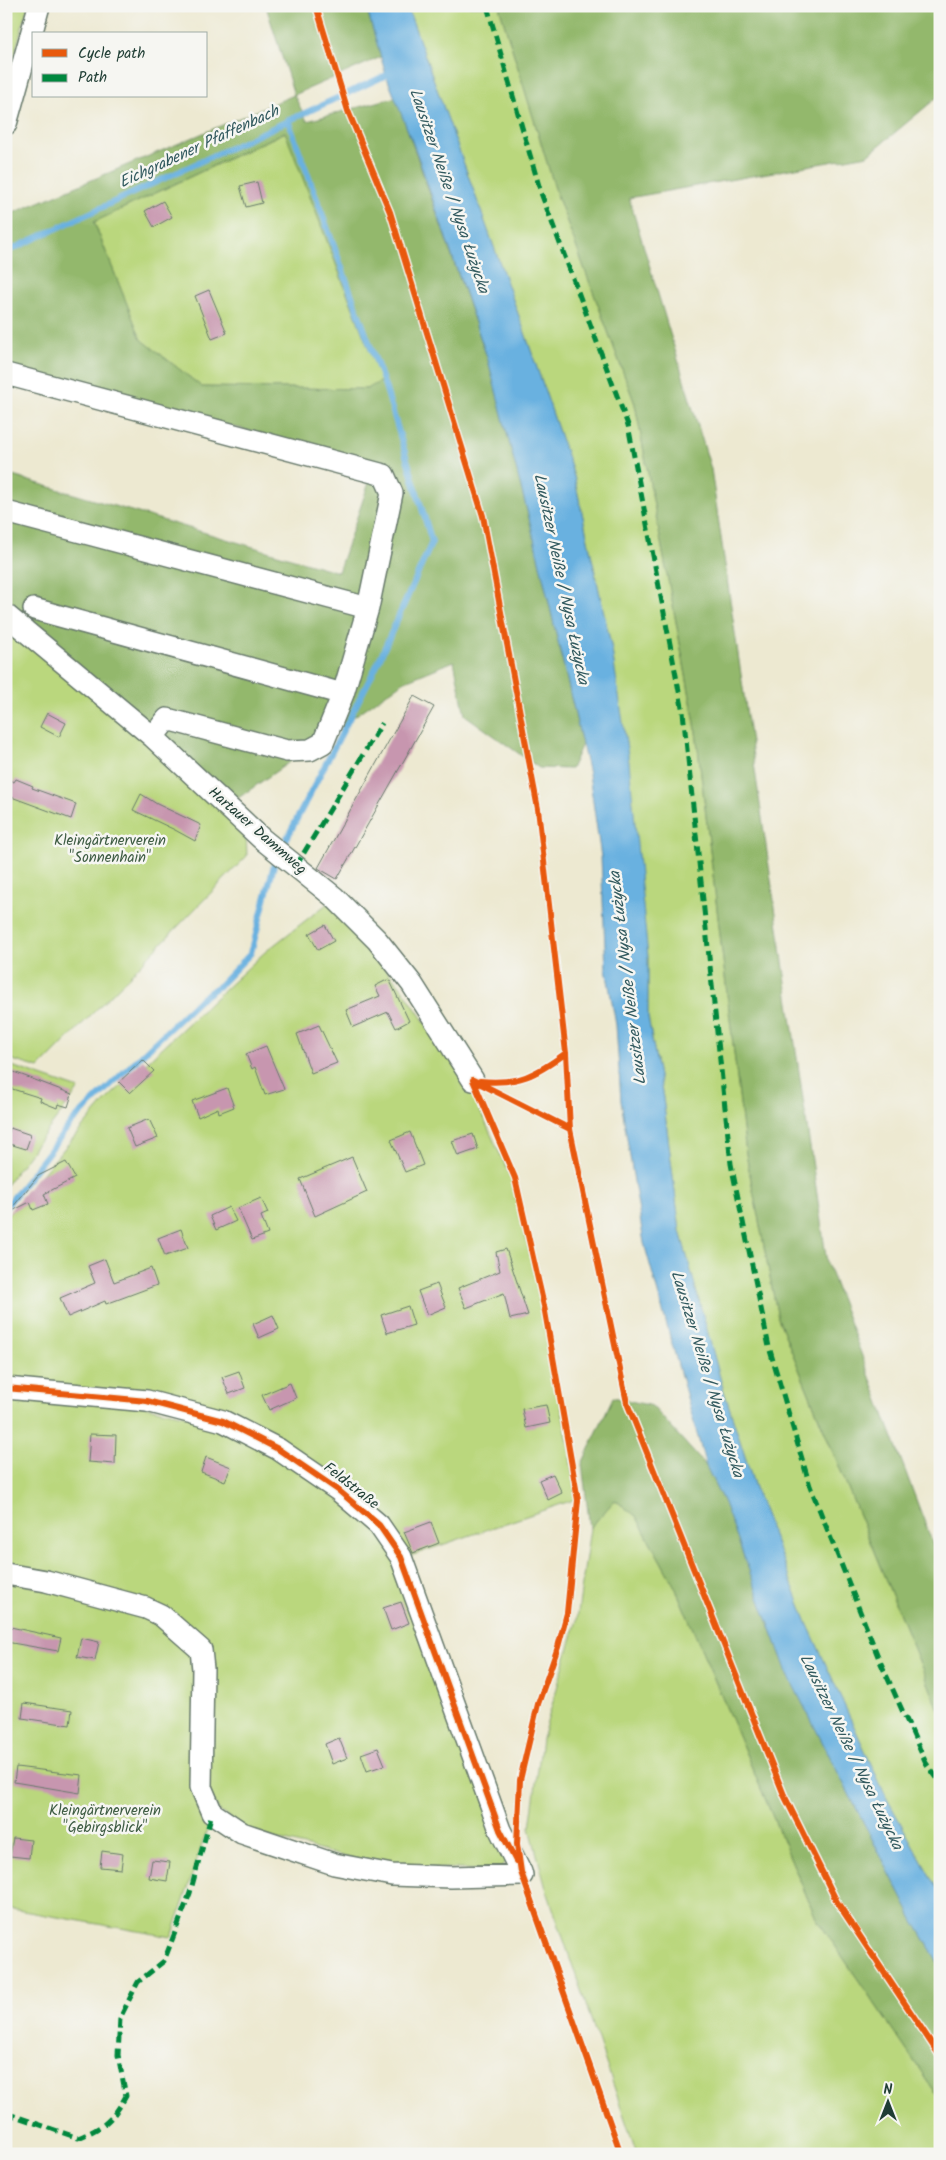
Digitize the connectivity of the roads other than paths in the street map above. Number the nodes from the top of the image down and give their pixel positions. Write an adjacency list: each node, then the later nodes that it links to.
1 (39, 6): 2 (street)
2 (6, 124)
3 (6, 374): 5 (street)
4 (6, 512): 5 (street)
5 (368, 608): 8 (street)
6 (34, 609): 8 (street)
7 (6, 614): 9 (street, Hartauer Dammweg)
8 (343, 694): 9 (street)
9 (153, 737): 10 (street, Hartauer Dammweg)
10 (473, 1080)
11 (6, 1388): 12 (street, Feldstraße)
12 (6, 1574)

